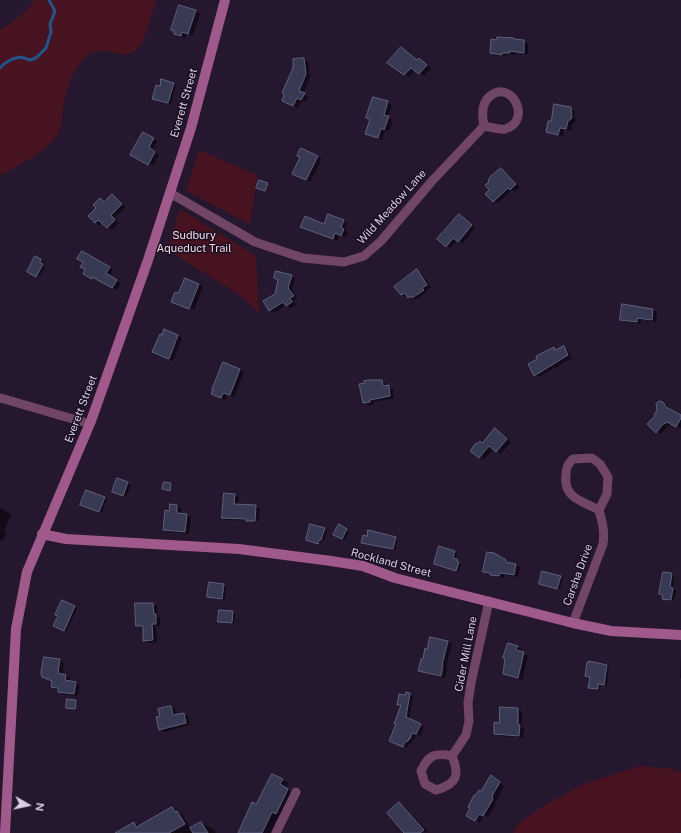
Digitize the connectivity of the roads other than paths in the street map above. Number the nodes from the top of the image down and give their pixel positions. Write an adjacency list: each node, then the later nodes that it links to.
1 (224, 0): 3 (street, Everett Street)
2 (484, 126): 2 (street); 3 (street, Wild Meadow Lane)
3 (170, 193): 5 (street, Everett Street)
4 (1, 398): 5 (street)
5 (90, 424): 7 (street, Everett Street)
6 (599, 510): 6 (street); 9 (street, Carsha Drive)
7 (42, 534): 8 (street, Rockland Street); 13 (street, Everett Street)
8 (489, 601): 9 (street, Rockland Street); 11 (street, Cider Mill Lane)
9 (573, 623): 10 (street, Rockland Street)
10 (681, 635)
11 (452, 756)
12 (296, 792): 14 (street)
13 (5, 833)
14 (276, 833)

